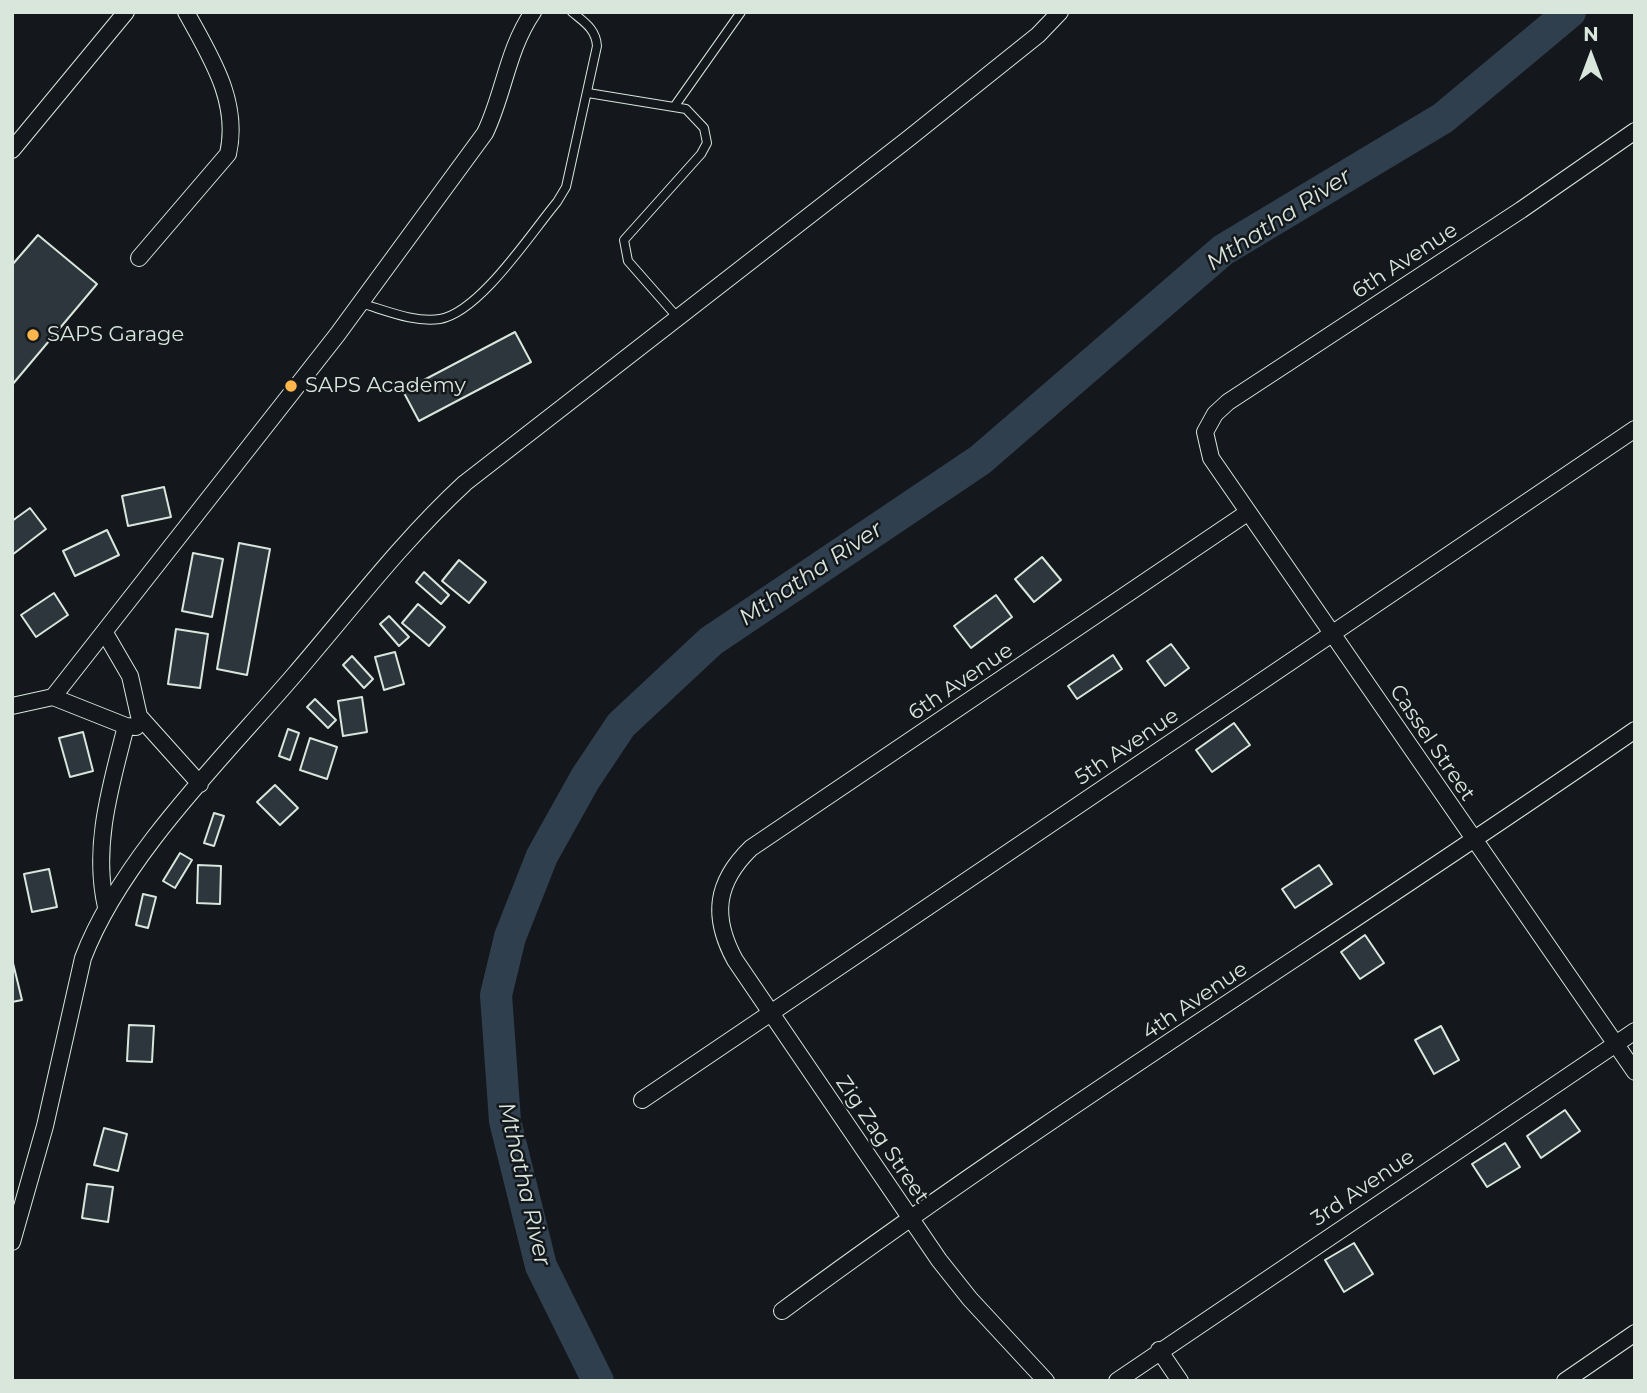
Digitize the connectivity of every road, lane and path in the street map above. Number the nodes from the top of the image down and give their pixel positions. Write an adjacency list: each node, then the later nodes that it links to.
1 (126, 12): 10 (street)
2 (186, 12): 11 (street)
3 (533, 12): 12 (street)
4 (572, 12): 7 (lane)
5 (741, 12): 8 (lane)
6 (1060, 12): 13 (street)
7 (588, 93): 8 (lane); 12 (lane)
8 (674, 107): 13 (lane)
9 (1635, 131): 15 (street, 6th Avenue)
10 (12, 150)
11 (139, 258)
12 (360, 303): 17 (street)
13 (678, 317): 24 (street)
14 (1635, 429): 18 (street, 5th Avenue)
15 (1205, 432): 16 (street, Cassel Street)
16 (1247, 513): 18 (street, Cassel Street); 26 (street, 6th Avenue)
17 (105, 633): 19 (street); 22 (street)
18 (1334, 633): 25 (street, Cassel Street); 28 (street, 5th Avenue)
19 (53, 697): 20 (street); 21 (street)
20 (12, 706)
21 (126, 726): 22 (street); 27 (street)
22 (147, 727): 24 (street)
23 (1635, 730): 25 (street, 4th Avenue)
24 (200, 784): 27 (street)
25 (1473, 842): 30 (street, Cassel Street); 33 (street, 4th Avenue)
26 (721, 902): 28 (street, Zig Zag Street)
27 (106, 907): 34 (street)
28 (770, 1012): 32 (street, 5th Avenue); 33 (street, Zig Zag Street)
29 (1635, 1031): 30 (street, 3rd Avenue)
30 (1616, 1044): 31 (street, Cassel Street); 37 (street, 3rd Avenue)
31 (1635, 1072)
32 (642, 1100)
33 (909, 1217): 35 (street, 4th Avenue); 38 (street, Zig Zag Street)
34 (12, 1242)
35 (782, 1311)
36 (1635, 1333): 41 (street)
37 (1159, 1350): 39 (street, 3rd Avenue); 40 (street)
38 (1046, 1381)
39 (1117, 1381)
40 (1180, 1381)
41 (1565, 1381)

